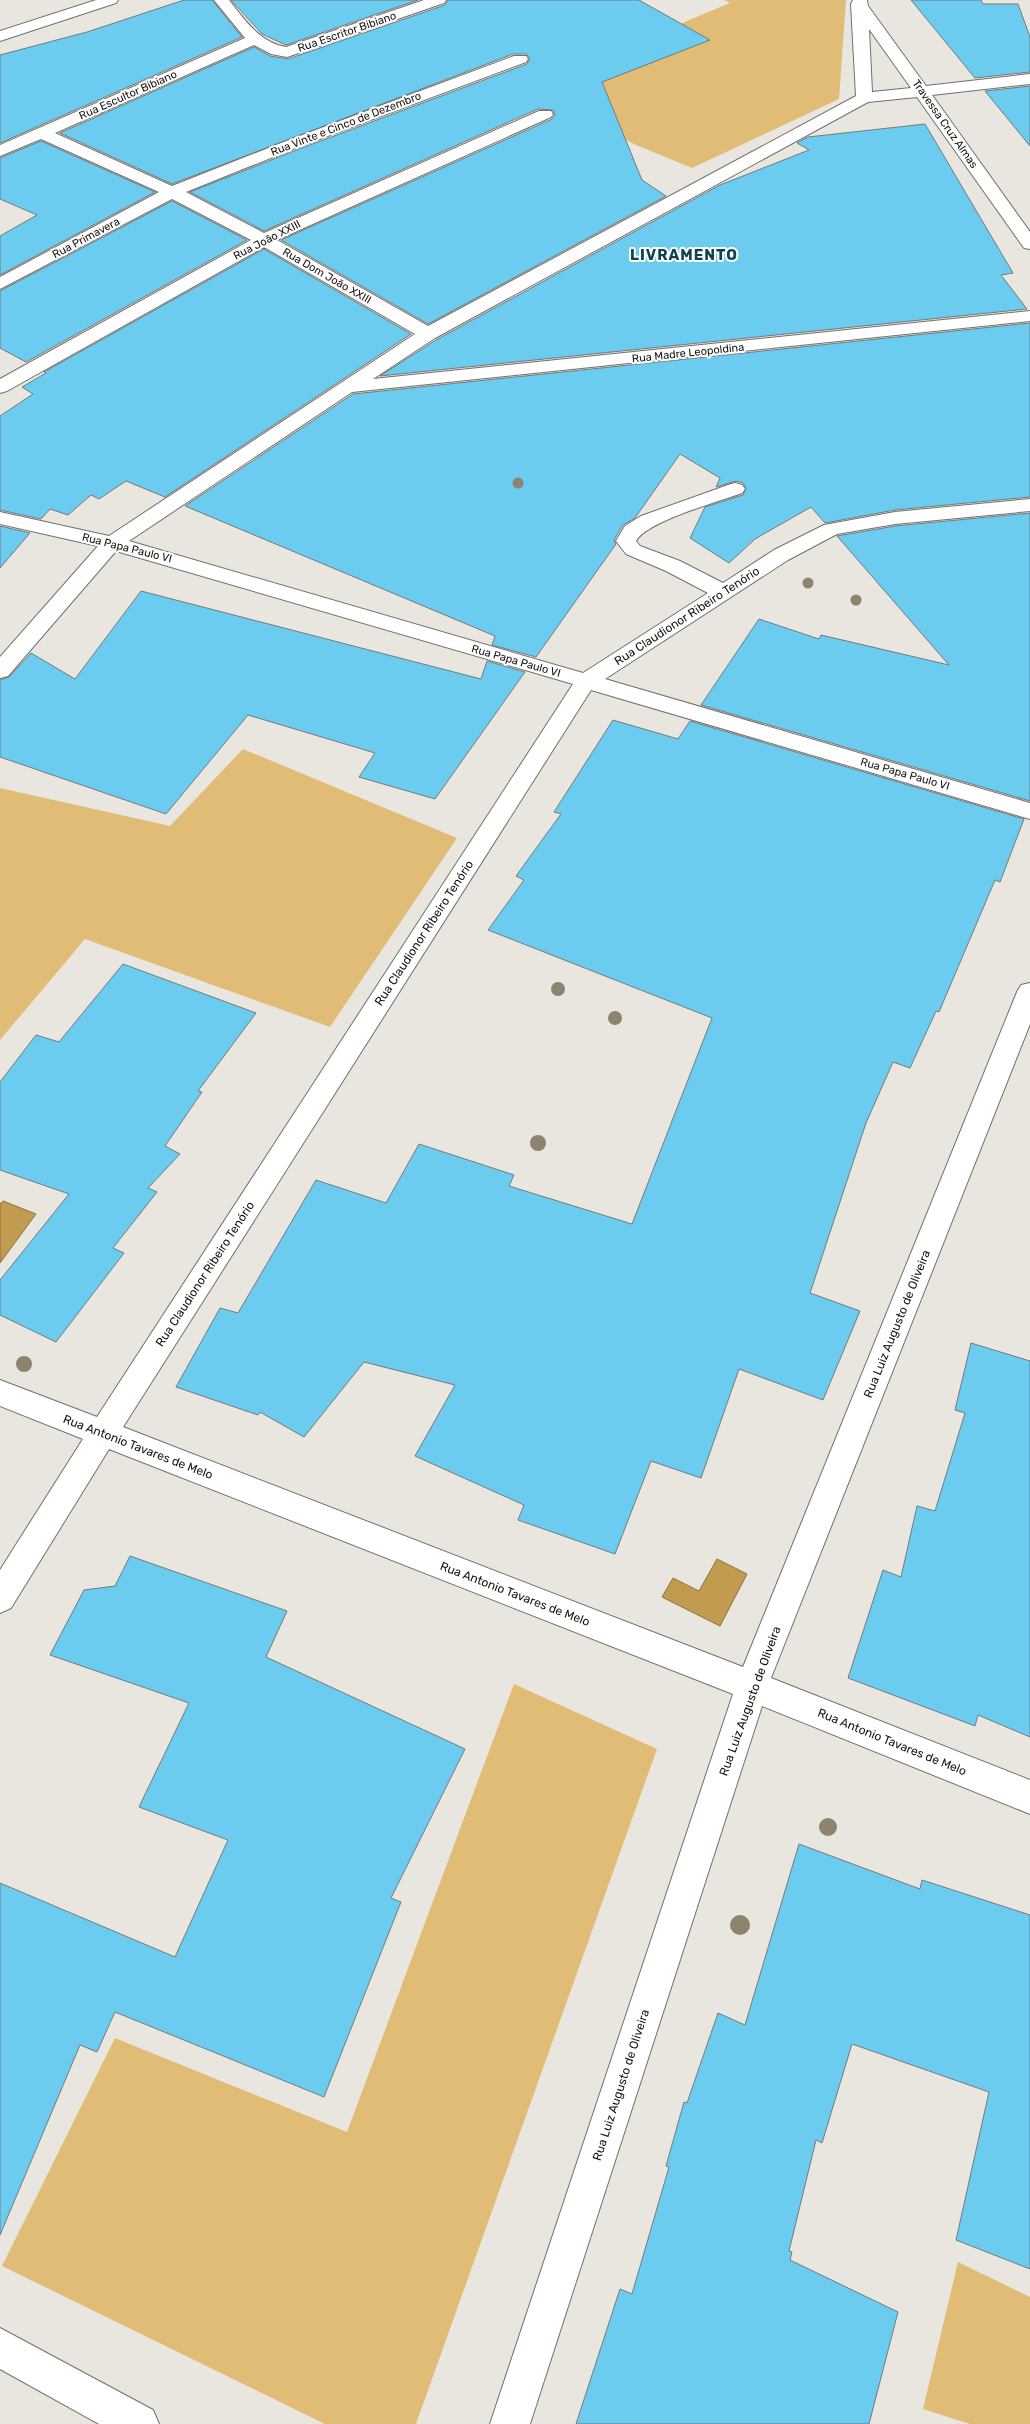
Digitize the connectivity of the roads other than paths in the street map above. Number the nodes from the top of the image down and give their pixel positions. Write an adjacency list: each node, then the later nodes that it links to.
1 (111, 0): 5 (street)
2 (221, 0): 6 (street)
3 (440, 0): 6 (street, Rua Escritor Bibiano)
4 (860, 2): 9 (street, Travessa Cruz Almas); 10 (street)
5 (0, 36)
6 (255, 39): 12 (street, Rua Escultor Bibiano)
7 (520, 59): 14 (street, Rua Vinte e Cinco de Dezembro)
8 (1030, 79): 9 (street)
9 (921, 90): 10 (street); 16 (street, Travessa Cruz Almas)
10 (864, 98): 19 (street)
11 (545, 114): 15 (street, Rua João XXIII)
12 (42, 133): 13 (street, Rua Escultor Bibiano); 14 (street, Rua Dom João XXIII)
13 (0, 151)
14 (172, 192): 15 (street, Rua Dom João XXIII); 17 (street, Rua Primavera)
15 (264, 240): 19 (street, Rua Dom João XXIII); 20 (street, Rua João XXIII)
16 (1030, 244)
17 (0, 284)
18 (1030, 316): 21 (street, Rua Madre Leopoldina)
19 (428, 334): 21 (street)
20 (0, 387)
21 (347, 387): 25 (street)
22 (735, 489): 26 (street)
23 (1030, 505): 26 (street, Rua Claudionor Ribeiro Tenório)
24 (0, 518): 25 (street, Rua Papa Paulo VI)
25 (112, 543): 27 (street); 28 (street, Rua Papa Paulo VI)
26 (723, 592): 28 (street, Rua Claudionor Ribeiro Tenório)
27 (0, 671)
28 (586, 681): 29 (street, Rua Papa Paulo VI); 32 (street, Rua Claudionor Ribeiro Tenório)
29 (1030, 811)
30 (1030, 992): 34 (street, Rua Luiz Augusto de Oliveira)
31 (0, 1393): 32 (street, Rua Antonio Tavares de Melo)
32 (103, 1433): 33 (street, Rua Claudionor Ribeiro Tenório); 34 (street, Rua Antonio Tavares de Melo)
33 (0, 1598)
34 (752, 1686): 35 (street, Rua Antonio Tavares de Melo); 38 (street, Rua Luiz Augusto de Oliveira)
35 (1030, 1797)
36 (0, 2348): 37 (street)
37 (139, 2424)
38 (510, 2424)

